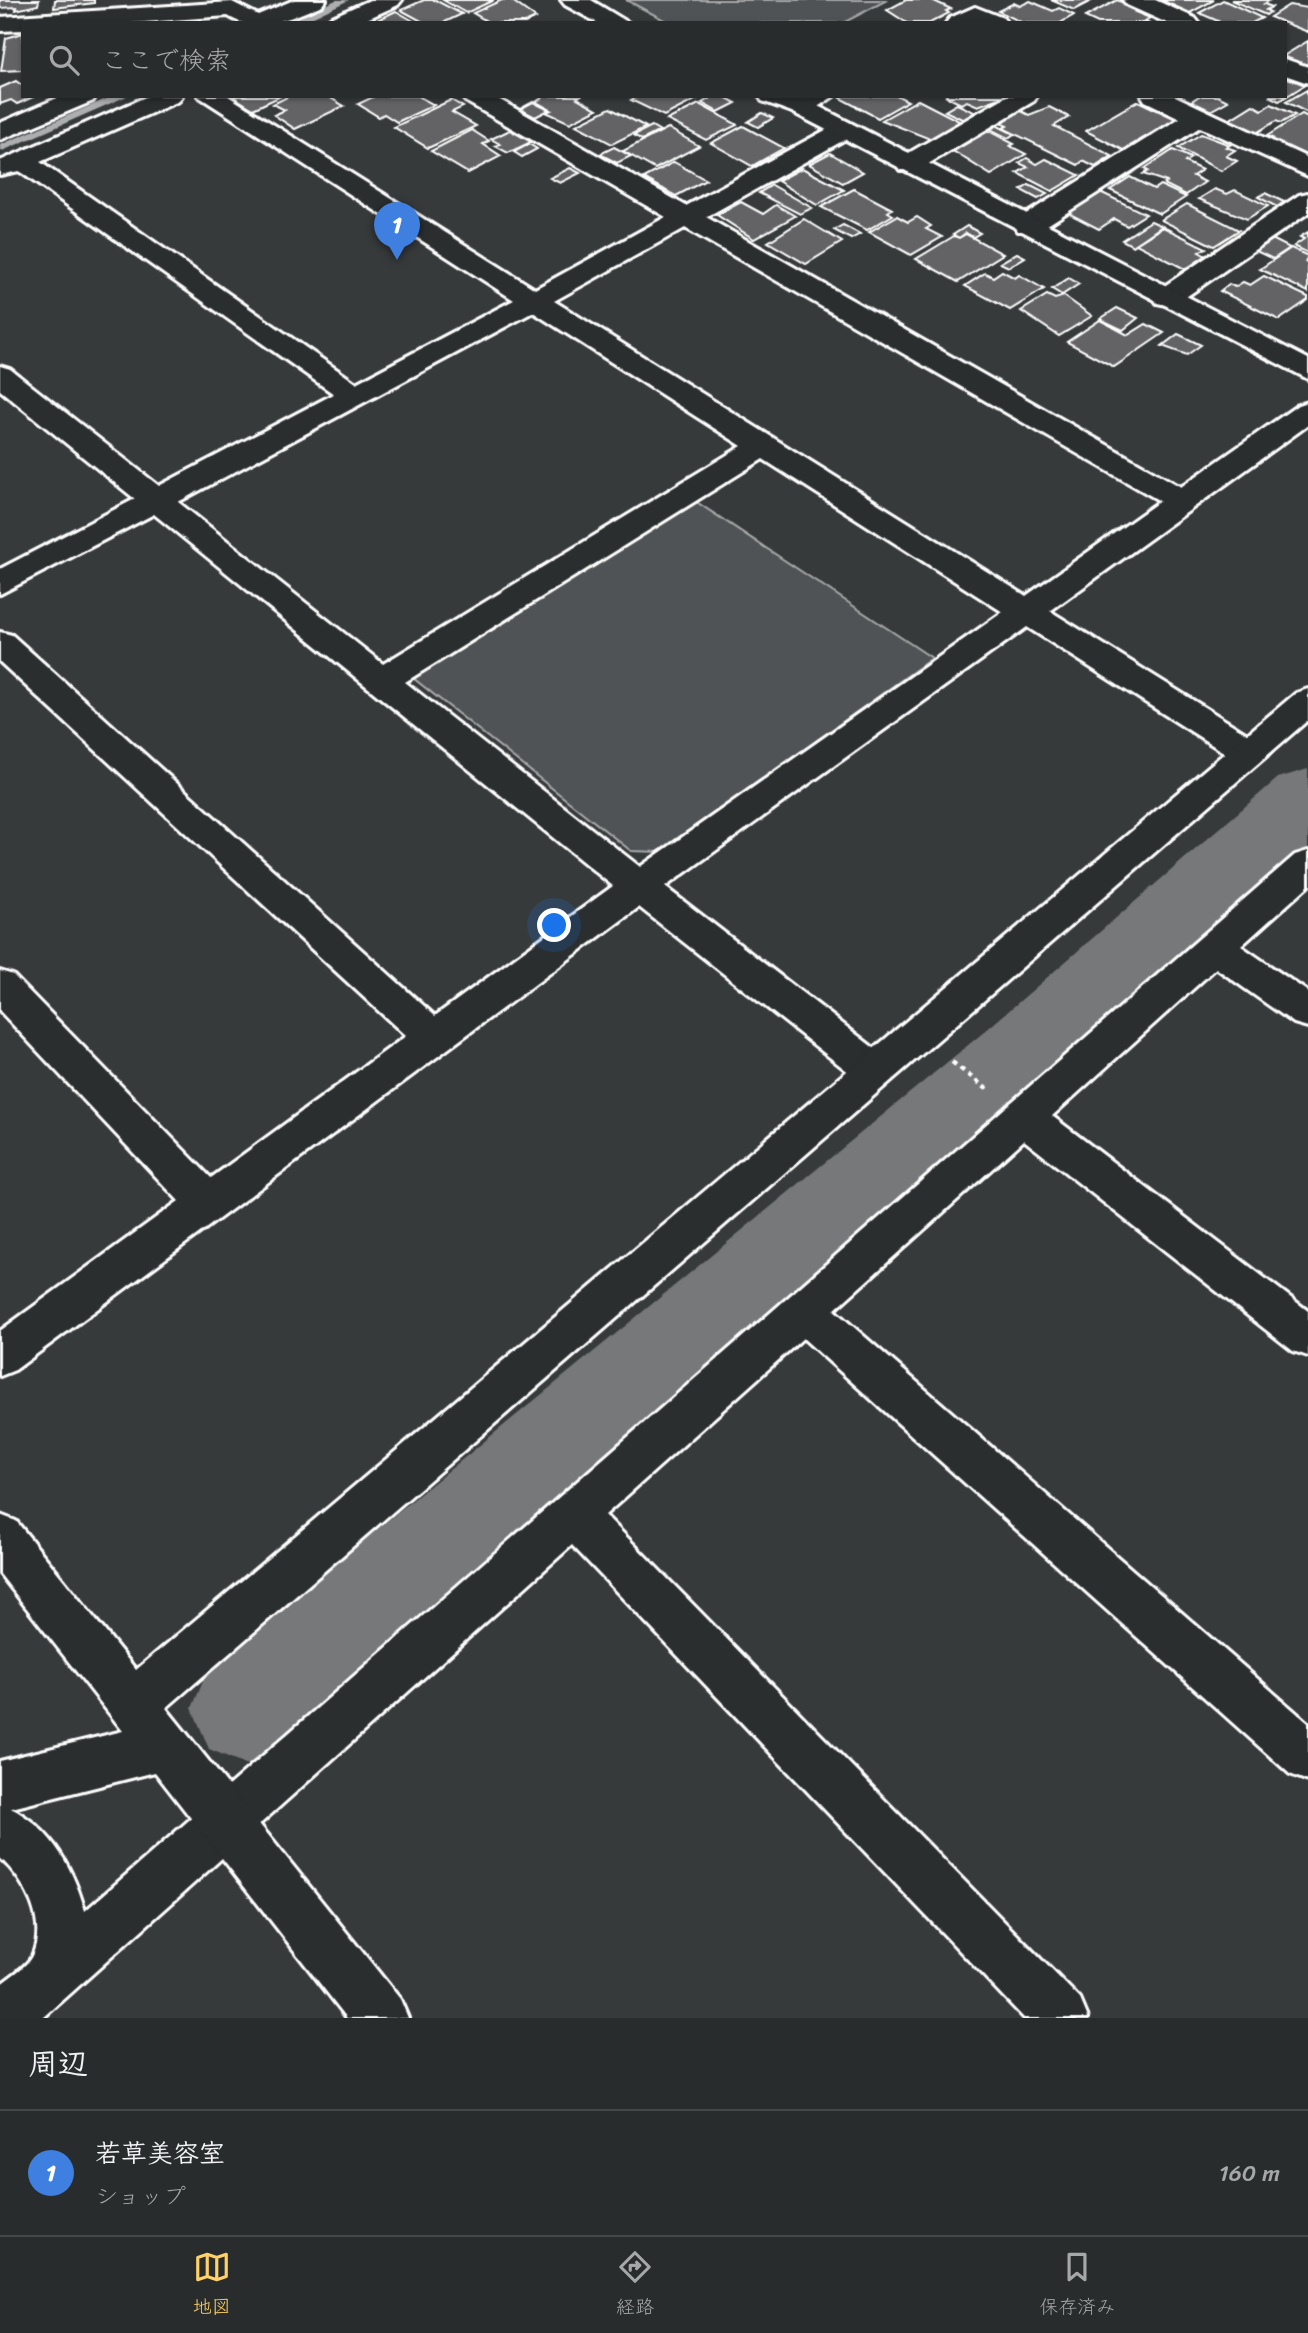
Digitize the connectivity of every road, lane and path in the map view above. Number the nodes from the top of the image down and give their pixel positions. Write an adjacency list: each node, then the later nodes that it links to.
1 (314, 0): 8 (street)
2 (390, 0): 9 (street)
3 (573, 0): 10 (street)
4 (1135, 0): 13 (street)
5 (232, 5): 6 (street); 7 (street)
6 (37, 21)
7 (254, 21)
8 (262, 21)
9 (344, 21)
10 (613, 21)
11 (962, 21): 12 (street)
12 (991, 21)
13 (1182, 21)
14 (21, 22): 15 (street)
15 (0, 24)
16 (1287, 67): 17 (street)
17 (1308, 76)
18 (79, 98): 28 (street)
19 (165, 98): 30 (street)
20 (213, 98): 36 (street)
21 (477, 98): 33 (street)
22 (784, 98): 25 (street)
23 (1022, 98): 29 (street)
24 (1158, 98): 26 (street)
25 (811, 102): 27 (street)
26 (1198, 117): 31 (street); 34 (street)
27 (844, 130): 29 (street); 33 (street)
28 (0, 132)
29 (909, 163): 34 (street)
30 (11, 165): 39 (street)
31 (1308, 168)
32 (1308, 201): 35 (street)
33 (684, 217): 36 (street); 43 (street)
34 (1028, 225): 35 (street)
35 (1167, 297): 37 (street)
36 (535, 300): 39 (street); 41 (street)
37 (1308, 370)
38 (0, 375): 42 (street)
39 (356, 396): 42 (street)
40 (1308, 411): 43 (street)
41 (765, 445): 45 (street); 47 (street)
42 (159, 500): 44 (street); 47 (street)
43 (1181, 500): 45 (street)
44 (0, 583)
45 (1027, 609): 49 (street); 51 (street)
46 (0, 643): 55 (street)
47 (383, 680): 51 (street)
48 (1308, 701): 49 (street)
49 (1248, 751): 57 (street)
50 (1308, 865): 52 (street)
51 (639, 887): 55 (street); 57 (street)
52 (1215, 948): 54 (street); 59 (street)
53 (0, 985): 60 (street)
54 (1308, 1012)
55 (435, 1039): 60 (street)
56 (953, 1063): 58 (path)
57 (874, 1070): 66 (street)
58 (990, 1091)
59 (1024, 1117): 61 (street); 62 (street)
60 (208, 1203): 63 (street)
61 (805, 1312): 64 (street); 68 (street)
62 (1308, 1337)
63 (0, 1356)
64 (574, 1515): 70 (street); 75 (street)
65 (0, 1536): 66 (street)
66 (134, 1704): 67 (street)
67 (166, 1745): 69 (street); 70 (street)
68 (1308, 1756)
69 (0, 1786)
70 (228, 1822): 72 (street); 74 (street)
71 (0, 1828): 72 (street)
72 (55, 1973): 73 (street)
73 (3, 2018)
74 (381, 2018)
75 (1061, 2018)

